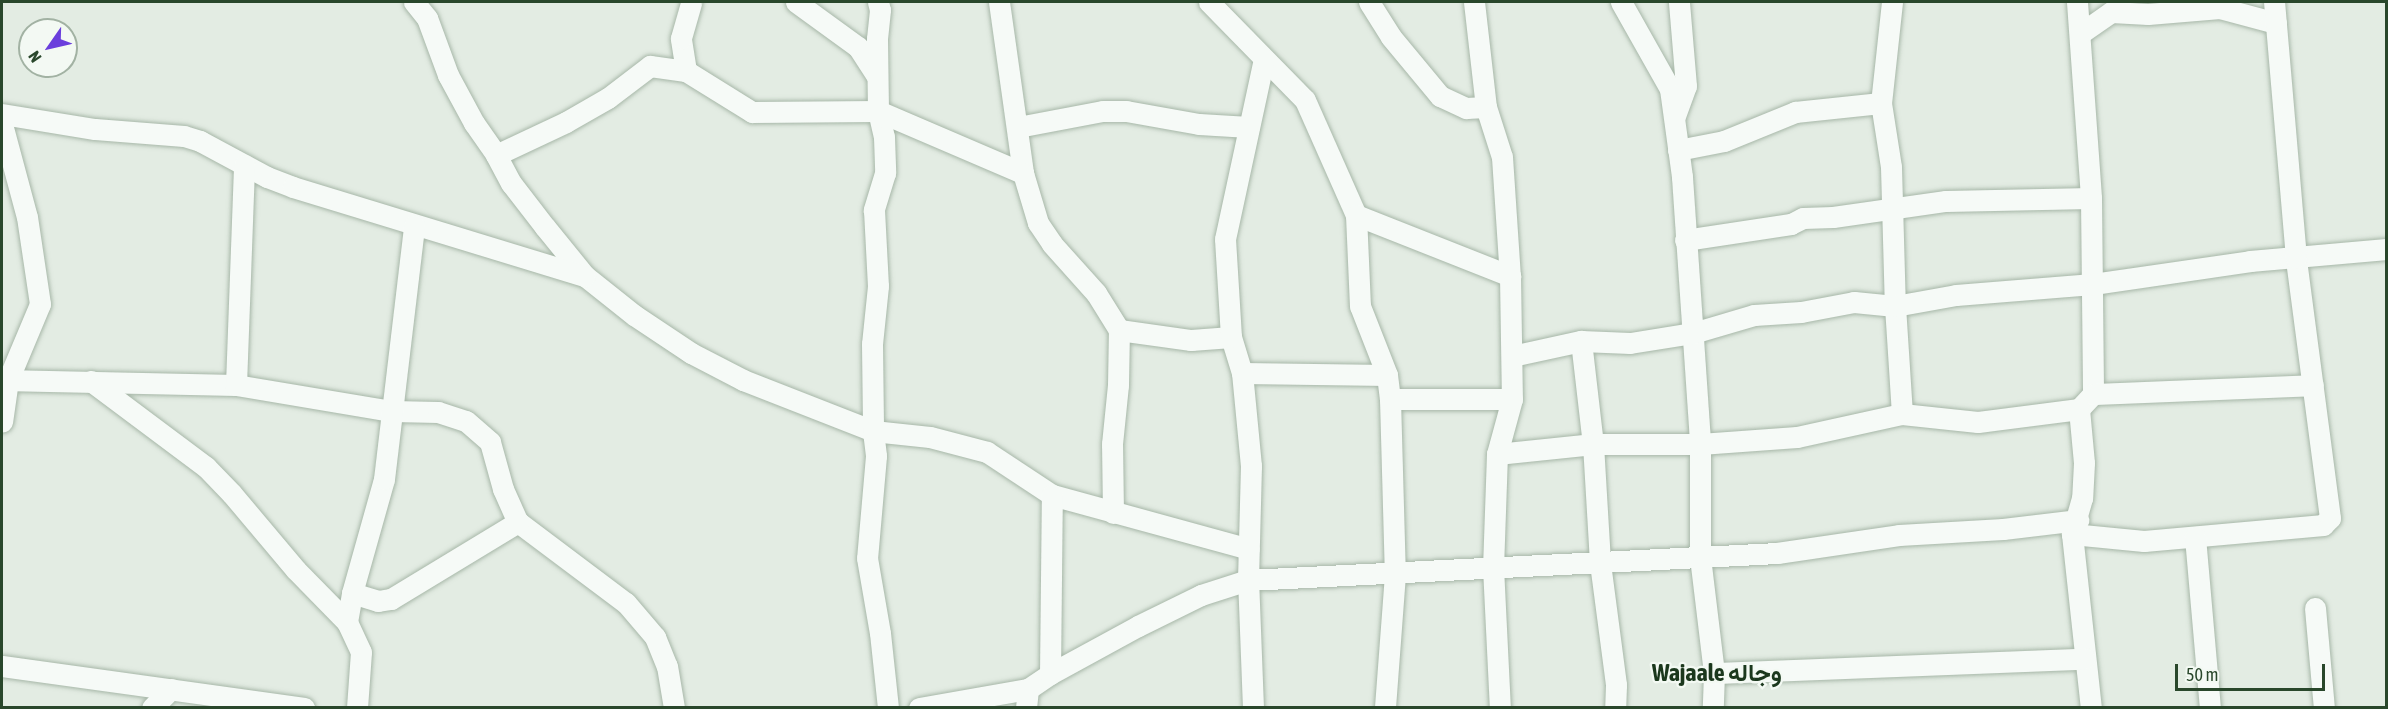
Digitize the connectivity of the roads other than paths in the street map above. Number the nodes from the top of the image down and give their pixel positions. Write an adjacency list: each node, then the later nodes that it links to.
1 (414, 2): 28 (street)
2 (691, 2): 17 (street)
3 (796, 2): 18 (street)
4 (878, 2): 18 (street)
5 (999, 2): 25 (street)
6 (1209, 2): 16 (street)
7 (1369, 2): 20 (street)
8 (1474, 2): 20 (street)
9 (1622, 2): 23 (street)
10 (1679, 2): 23 (street)
11 (1892, 2): 19 (street)
12 (2077, 2): 15 (street)
13 (2274, 2): 14 (street)
14 (2276, 23): 15 (street); 37 (street)
15 (2080, 33): 31 (street)
16 (1264, 59): 26 (street); 33 (street)
17 (686, 71): 21 (street); 28 (street)
18 (877, 75): 21 (street)
19 (1881, 103): 27 (street); 32 (street)
20 (1486, 107): 39 (street)
21 (878, 111): 30 (street); 59 (street)
22 (2, 114): 29 (street)
23 (1674, 121): 27 (street)
24 (2, 124): 49 (street)
25 (1018, 127): 26 (street); 30 (street)
26 (1248, 127): 44 (street)
27 (1678, 150): 35 (street)
28 (496, 155): 38 (street)
29 (244, 165): 34 (street); 51 (street)
30 (1023, 173): 42 (street)
31 (2091, 198): 32 (street); 40 (street)
32 (1892, 207): 35 (street); 41 (street)
33 (1356, 215): 39 (street); 48 (street)
34 (414, 226): 38 (street); 56 (street)
35 (1685, 240): 43 (street)
36 (2386, 249): 37 (street)
37 (2296, 258): 40 (street); 52 (street)
38 (585, 276): 59 (street)
39 (1510, 276): 46 (street)
40 (2093, 284): 41 (street); 55 (street)
41 (1894, 306): 43 (street); 57 (street)
42 (1119, 330): 44 (street); 64 (street)
43 (1693, 333): 45 (street); 61 (street)
44 (1231, 337): 47 (street)
45 (1581, 341): 46 (street); 60 (street)
46 (1512, 356): 54 (street)
47 (1242, 373): 48 (street); 68 (street)
48 (1387, 375): 53 (street)
49 (5, 380): 50 (street); 58 (street)
50 (91, 381): 51 (street); 76 (street)
51 (236, 385): 56 (street)
52 (2313, 385): 55 (street); 67 (street)
53 (1389, 399): 54 (street); 72 (street)
54 (1512, 399): 62 (street)
55 (2086, 402): 57 (street); 66 (street)
56 (392, 411): 65 (street); 74 (street)
57 (1902, 414): 61 (street)
58 (2, 422)
59 (873, 431): 63 (street); 87 (street)
60 (1593, 444): 61 (street); 62 (street); 70 (street)
61 (1700, 444): 69 (street)
62 (1497, 454): 71 (street)
63 (1052, 495): 64 (street); 80 (street)
64 (1113, 513): 68 (street)
65 (518, 522): 74 (street); 86 (street)
66 (2075, 527): 67 (street); 69 (street); 77 (street)
67 (2195, 537): 95 (street)
68 (1249, 549): 73 (street)
69 (1700, 556): 70 (street); 79 (street)
70 (1600, 563): 71 (street); 92 (street)
71 (1493, 567): 72 (street); 91 (street)
72 (1395, 574): 73 (street); 90 (street)
73 (1248, 580): 80 (street); 89 (street)
74 (352, 593): 76 (street)
75 (2315, 608): 96 (street)
76 (347, 622): 85 (street)
77 (2085, 659): 79 (street); 94 (street)
78 (2, 666): 81 (street)
79 (1714, 673): 93 (street)
80 (1050, 674): 82 (street)
81 (171, 689): 83 (street); 84 (street)
82 (1027, 698): 88 (street)
83 (152, 708)
84 (304, 708)
85 (357, 708)
86 (674, 708)
87 (888, 708)
88 (919, 708)
89 (1253, 708)
90 (1384, 708)
91 (1500, 708)
92 (1615, 708)
93 (1713, 708)
94 (2091, 708)
95 (2210, 708)
96 (2324, 708)

